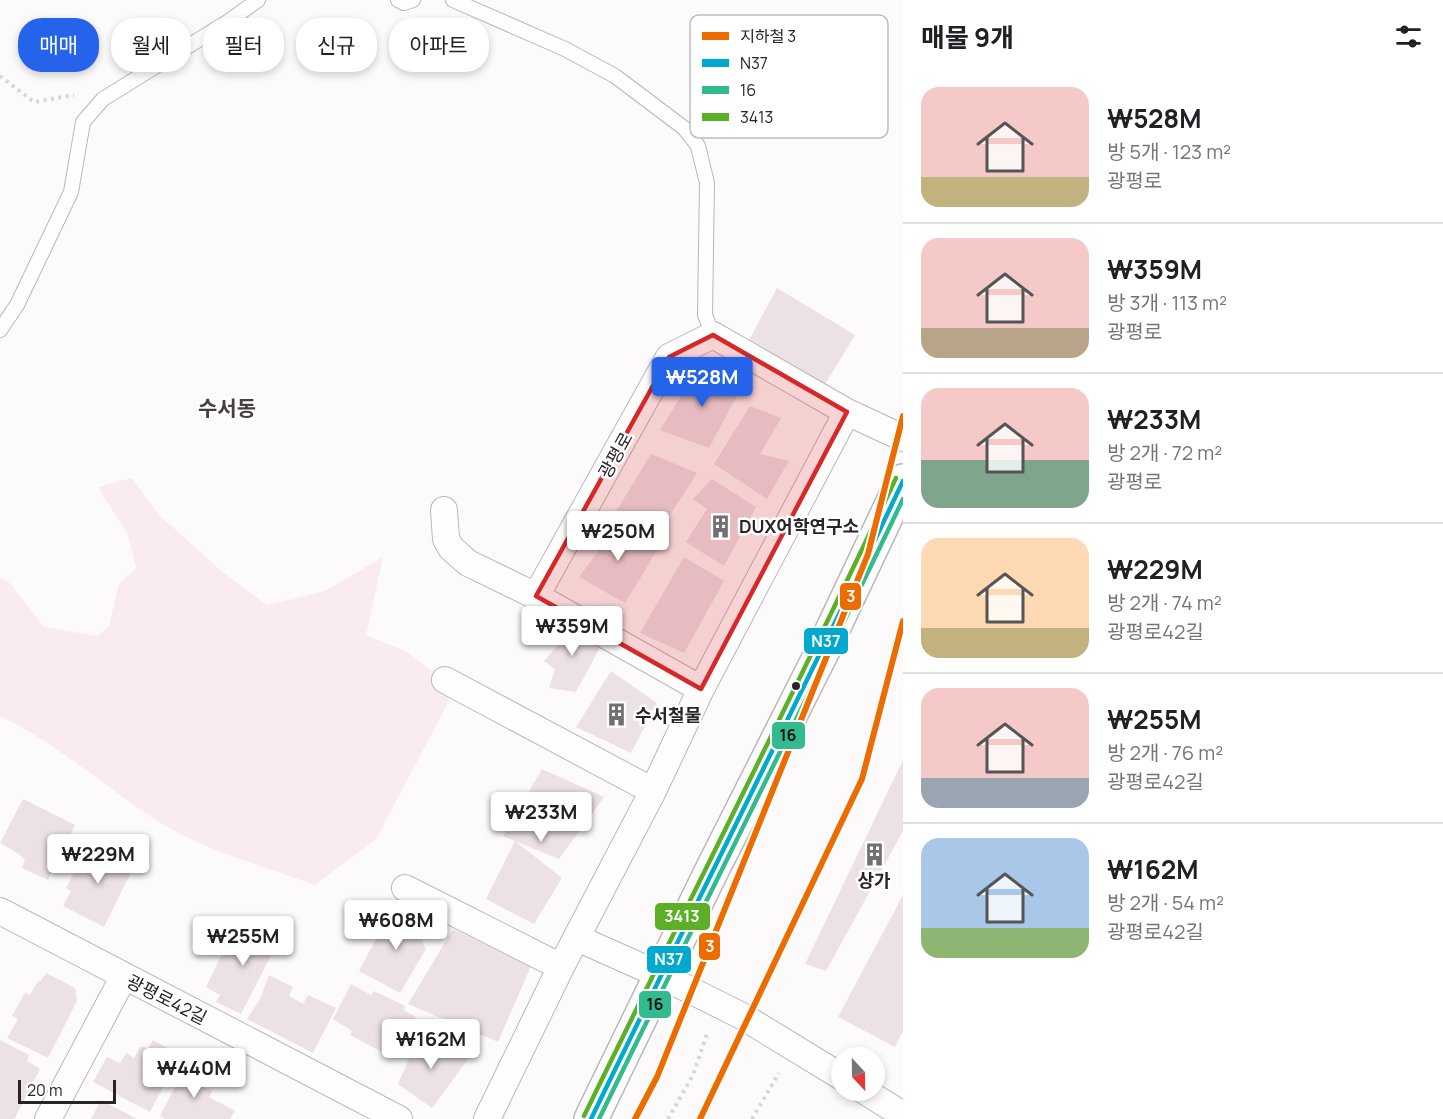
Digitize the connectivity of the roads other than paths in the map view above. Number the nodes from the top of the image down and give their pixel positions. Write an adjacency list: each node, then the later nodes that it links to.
1 (258, 0): 7 (lane)
2 (398, 0): 3 (lane)
3 (413, 0)
4 (453, 0): 5 (lane)
5 (690, 136)
6 (692, 138): 8 (lane)
7 (0, 330)
8 (713, 335): 9 (street); 13 (street, 광평로)
9 (847, 412): 10 (street); 15 (street)
10 (903, 438)
11 (903, 481): 21 (main road)
12 (444, 510): 13 (street)
13 (536, 596): 15 (street)
14 (445, 680): 16 (street)
15 (701, 689): 16 (street)
16 (653, 791): 19 (street)
17 (405, 888): 20 (street)
18 (0, 911): 22 (street, 광평로42길)
19 (578, 938): 20 (street); 21 (street)
20 (561, 967): 28 (street)
21 (660, 975): 23 (street); 29 (main road)
22 (124, 976): 26 (street); 27 (street, 광평로42길)
23 (831, 1070)
24 (881, 1101): 25 (street)
25 (903, 1115)
26 (48, 1119)
27 (399, 1119)
28 (487, 1119)
29 (591, 1119)

